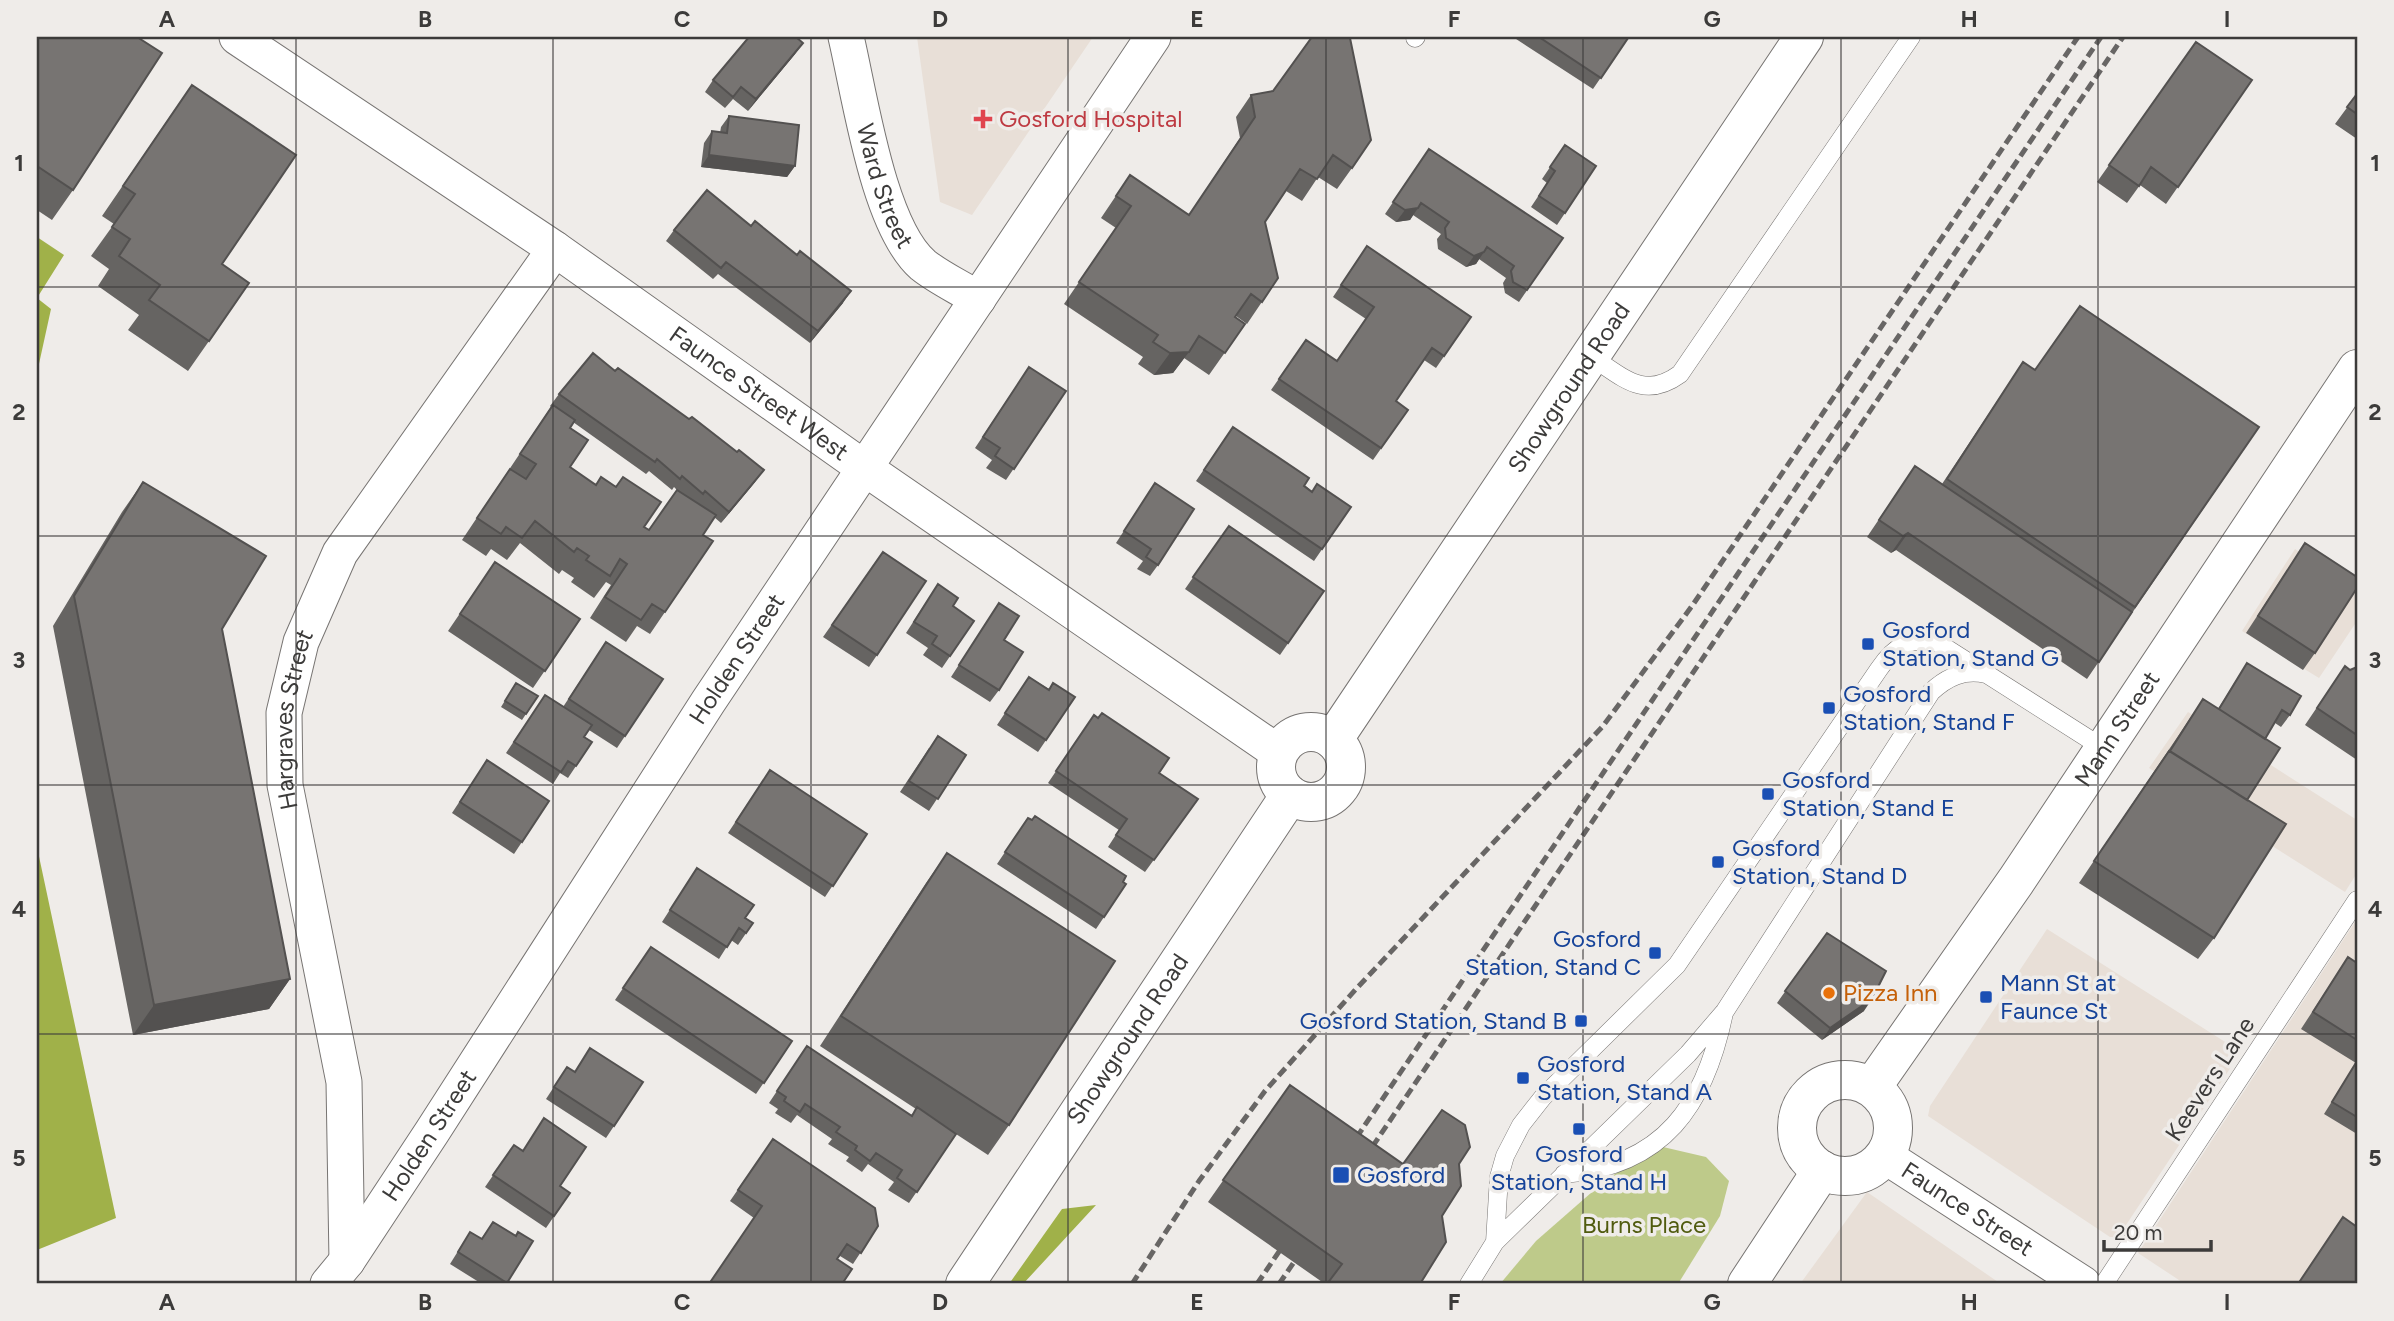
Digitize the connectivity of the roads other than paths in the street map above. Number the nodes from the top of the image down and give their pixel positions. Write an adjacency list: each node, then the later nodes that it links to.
1 (237, 37): 6 (street, Faunce Street West)
2 (846, 37): 7 (street, Ward Street)
3 (1153, 37): 7 (street, Holden Street)
4 (1804, 37): 8 (street, Showground Road)
5 (1911, 37): 8 (lane)
6 (555, 249): 10 (street, Faunce Street West); 23 (street, Hargraves Street)
7 (978, 299): 10 (street, Holden Street)
8 (1590, 356): 12 (street, Showground Road)
9 (2357, 369): 13 (street, Mann Street)
10 (866, 469): 14 (street, Faunce Street West); 23 (street, Holden Street)
11 (1986, 674): 13 (lane); 17 (lane); 22 (lane)
12 (1333, 740): 14 (street); 15 (street)
13 (2104, 748): 18 (street, Mann Street)
14 (1279, 753): 15 (street)
15 (1290, 795): 24 (street, Showground Road)
16 (2357, 900): 28 (lane, Keevers Lane)
17 (1725, 1011): 21 (lane); 21 (lane)
18 (1872, 1087): 19 (street); 20 (street)
19 (1885, 1156): 20 (street); 27 (street, Faunce Street)
20 (1822, 1170): 26 (street)
21 (1564, 1174): 22 (lane)
22 (1495, 1242): 25 (lane)
23 (338, 1273)
24 (965, 1284)
25 (1469, 1284)
26 (1748, 1284)
27 (2083, 1284)
28 (2104, 1284)

